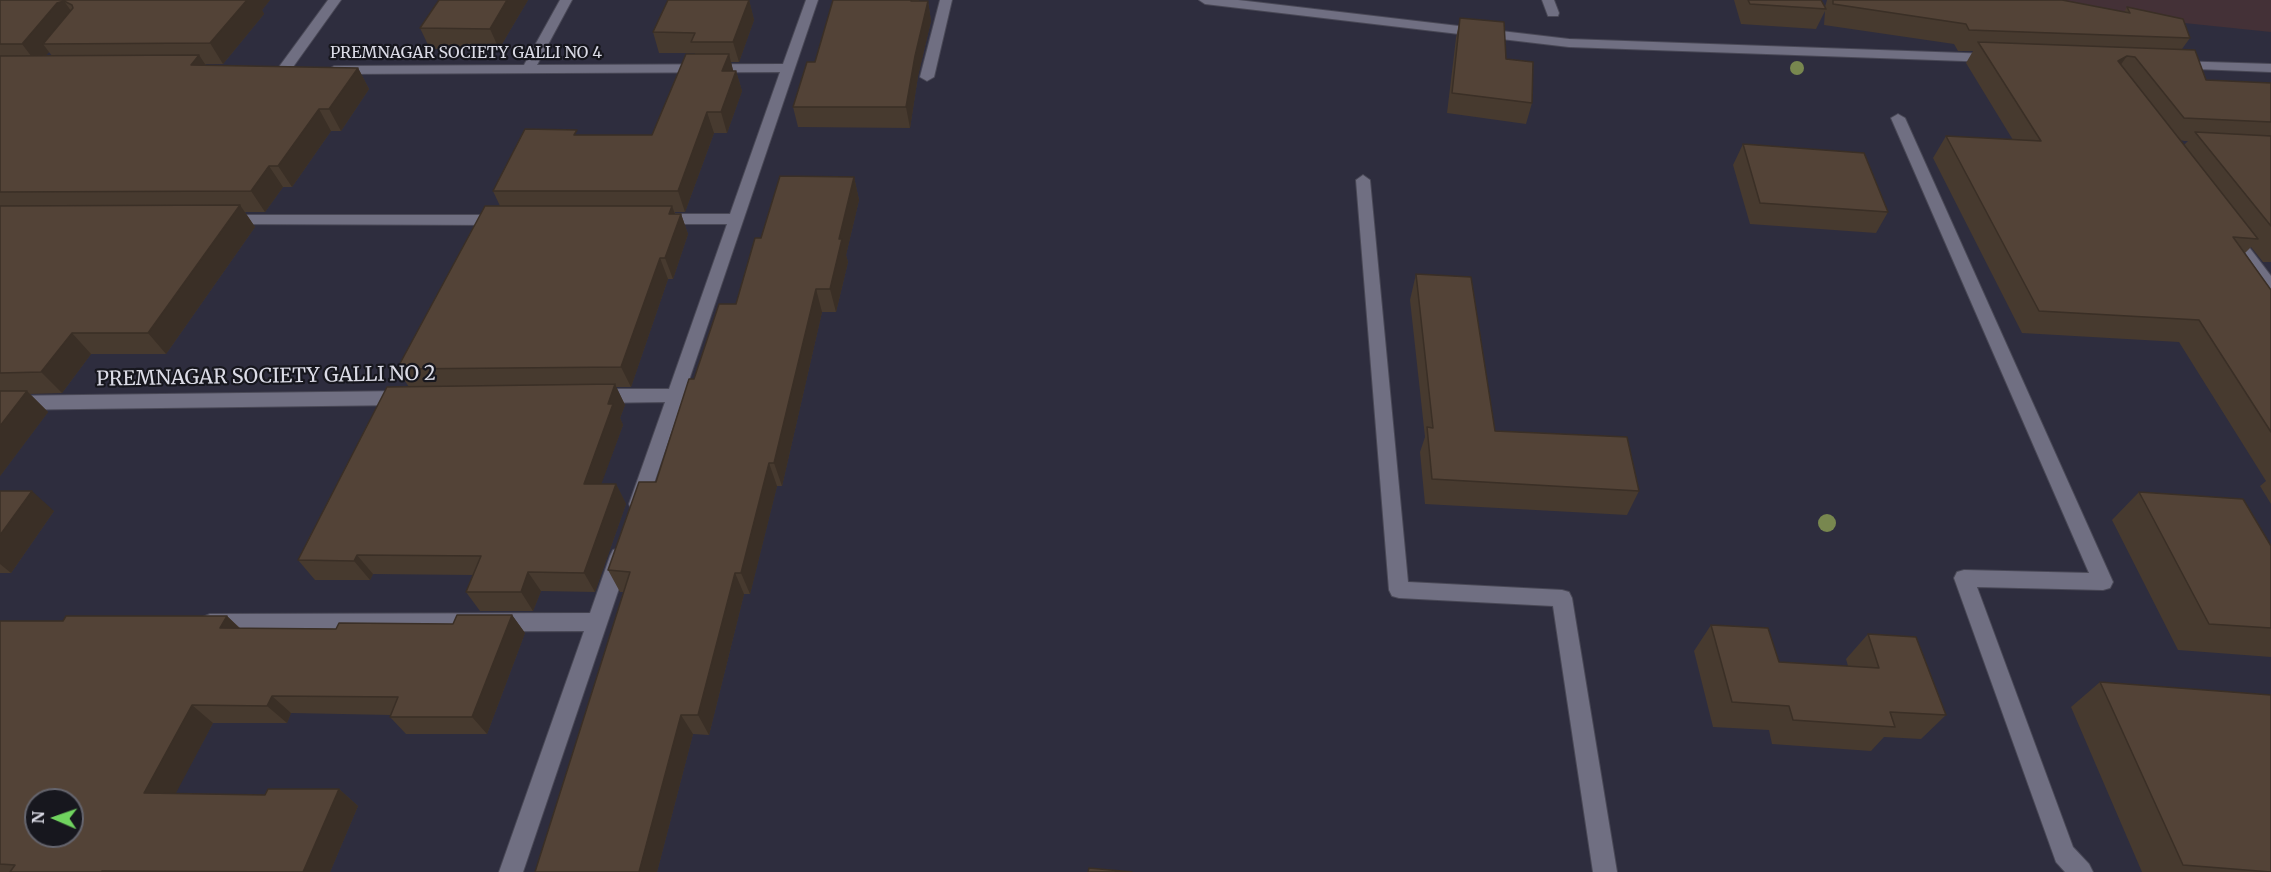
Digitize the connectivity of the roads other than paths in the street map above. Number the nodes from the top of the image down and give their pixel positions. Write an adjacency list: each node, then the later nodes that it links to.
1 (335, 0): 10 (street, PREMNAGAR SOCIETY GALLI NO 4)
2 (566, 0): 10 (street)
3 (812, 0): 8 (street)
4 (946, 0): 11 (street)
5 (1205, 0): 6 (street)
6 (2009, 59)
7 (2164, 64): 9 (street)
8 (788, 68): 10 (street, PREMNAGAR SOCIETY GALLI NO 4); 15 (street)
9 (2271, 68)
10 (528, 70)
11 (927, 77)
12 (1898, 118): 28 (street)
13 (1363, 180): 27 (street)
14 (641, 219): 15 (street)
15 (736, 219): 20 (street)
16 (214, 220): 17 (street)
17 (511, 220)
18 (2220, 220): 19 (street)
19 (2268, 280)
20 (676, 395): 21 (street); 24 (street)
21 (581, 396)
22 (427, 398): 23 (street, PREMNAGAR SOCIETY GALLI NO 2)
23 (0, 403)
24 (598, 622): 25 (street); 26 (street)
25 (191, 623)
26 (512, 872)
27 (1605, 872)
28 (2081, 872)

